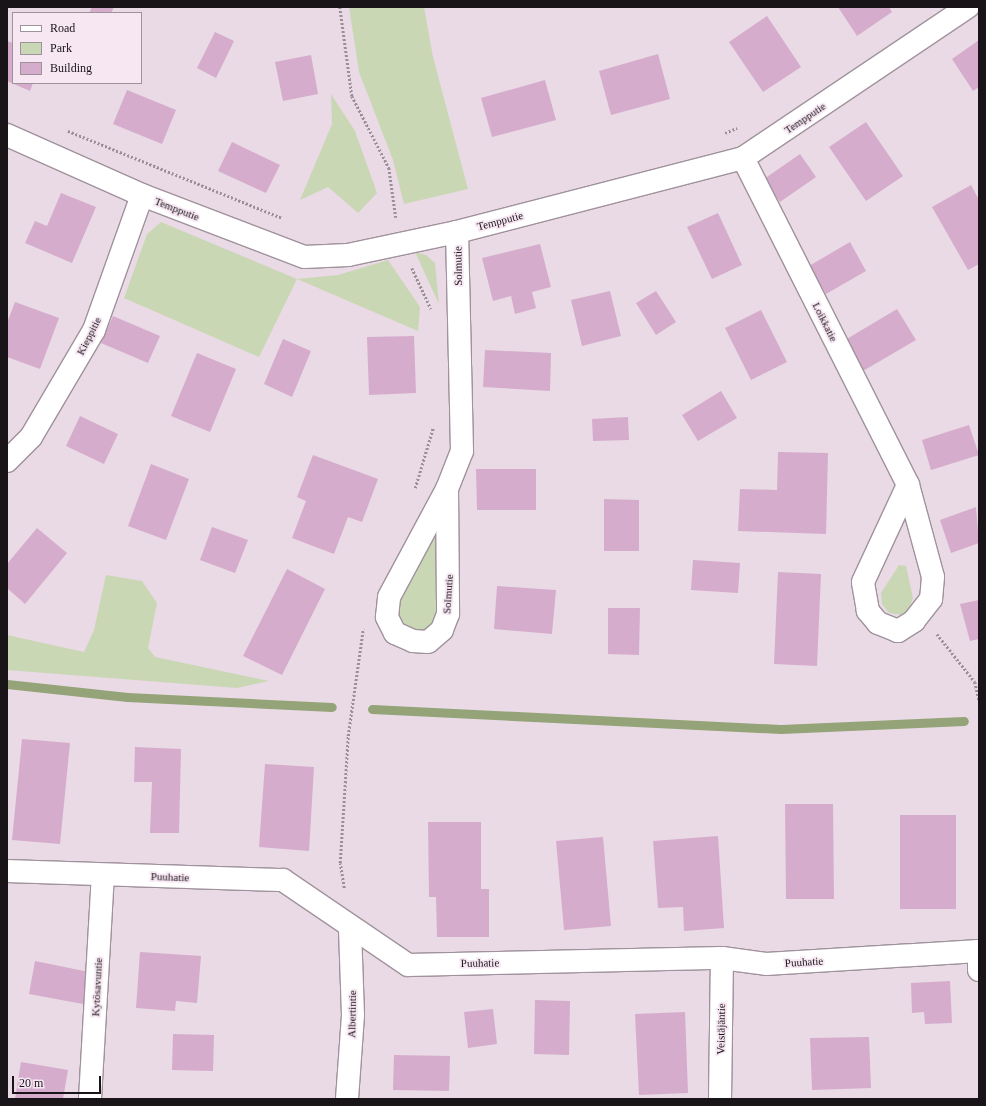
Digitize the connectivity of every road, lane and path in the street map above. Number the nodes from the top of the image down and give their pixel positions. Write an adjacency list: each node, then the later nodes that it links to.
1 (340, 7): 10 (path)
2 (968, 7): 7 (street, Tempputie)
3 (743, 125): 6 (path)
4 (61, 128): 11 (path)
5 (7, 135): 8 (street, Tempputie)
6 (722, 135)
7 (743, 158): 13 (street, Tempputie); 18 (street, Loikkatie)
8 (142, 195): 14 (street, Tempputie); 17 (street, Kieppitie)
9 (403, 217): 10 (path)
10 (396, 219): 12 (path); 14 (path)
11 (288, 220)
12 (389, 220)
13 (457, 232): 14 (street, Tempputie); 19 (street, Solmutie)
14 (400, 242): 15 (path)
15 (432, 318)
16 (434, 425): 20 (path)
17 (7, 461)
18 (908, 485): 21 (street, Loikkatie); 21 (street, Loikkatie)
19 (447, 489): 19 (street, Solmutie)
20 (414, 492)
21 (920, 613): 23 (path)
22 (364, 621): 26 (path)
23 (979, 700)
24 (7, 871): 25 (street, Puuhatie)
25 (103, 875): 26 (street, Puuhatie); 30 (street, Kytösavuntie)
26 (350, 928): 28 (street, Puuhatie); 31 (street, Albertintie)
27 (979, 950): 28 (street, Puuhatie); 29 (street)
28 (722, 958): 32 (street, Veistäjäntie)
29 (979, 970)
30 (90, 1099)
31 (347, 1099)
32 (720, 1099)

